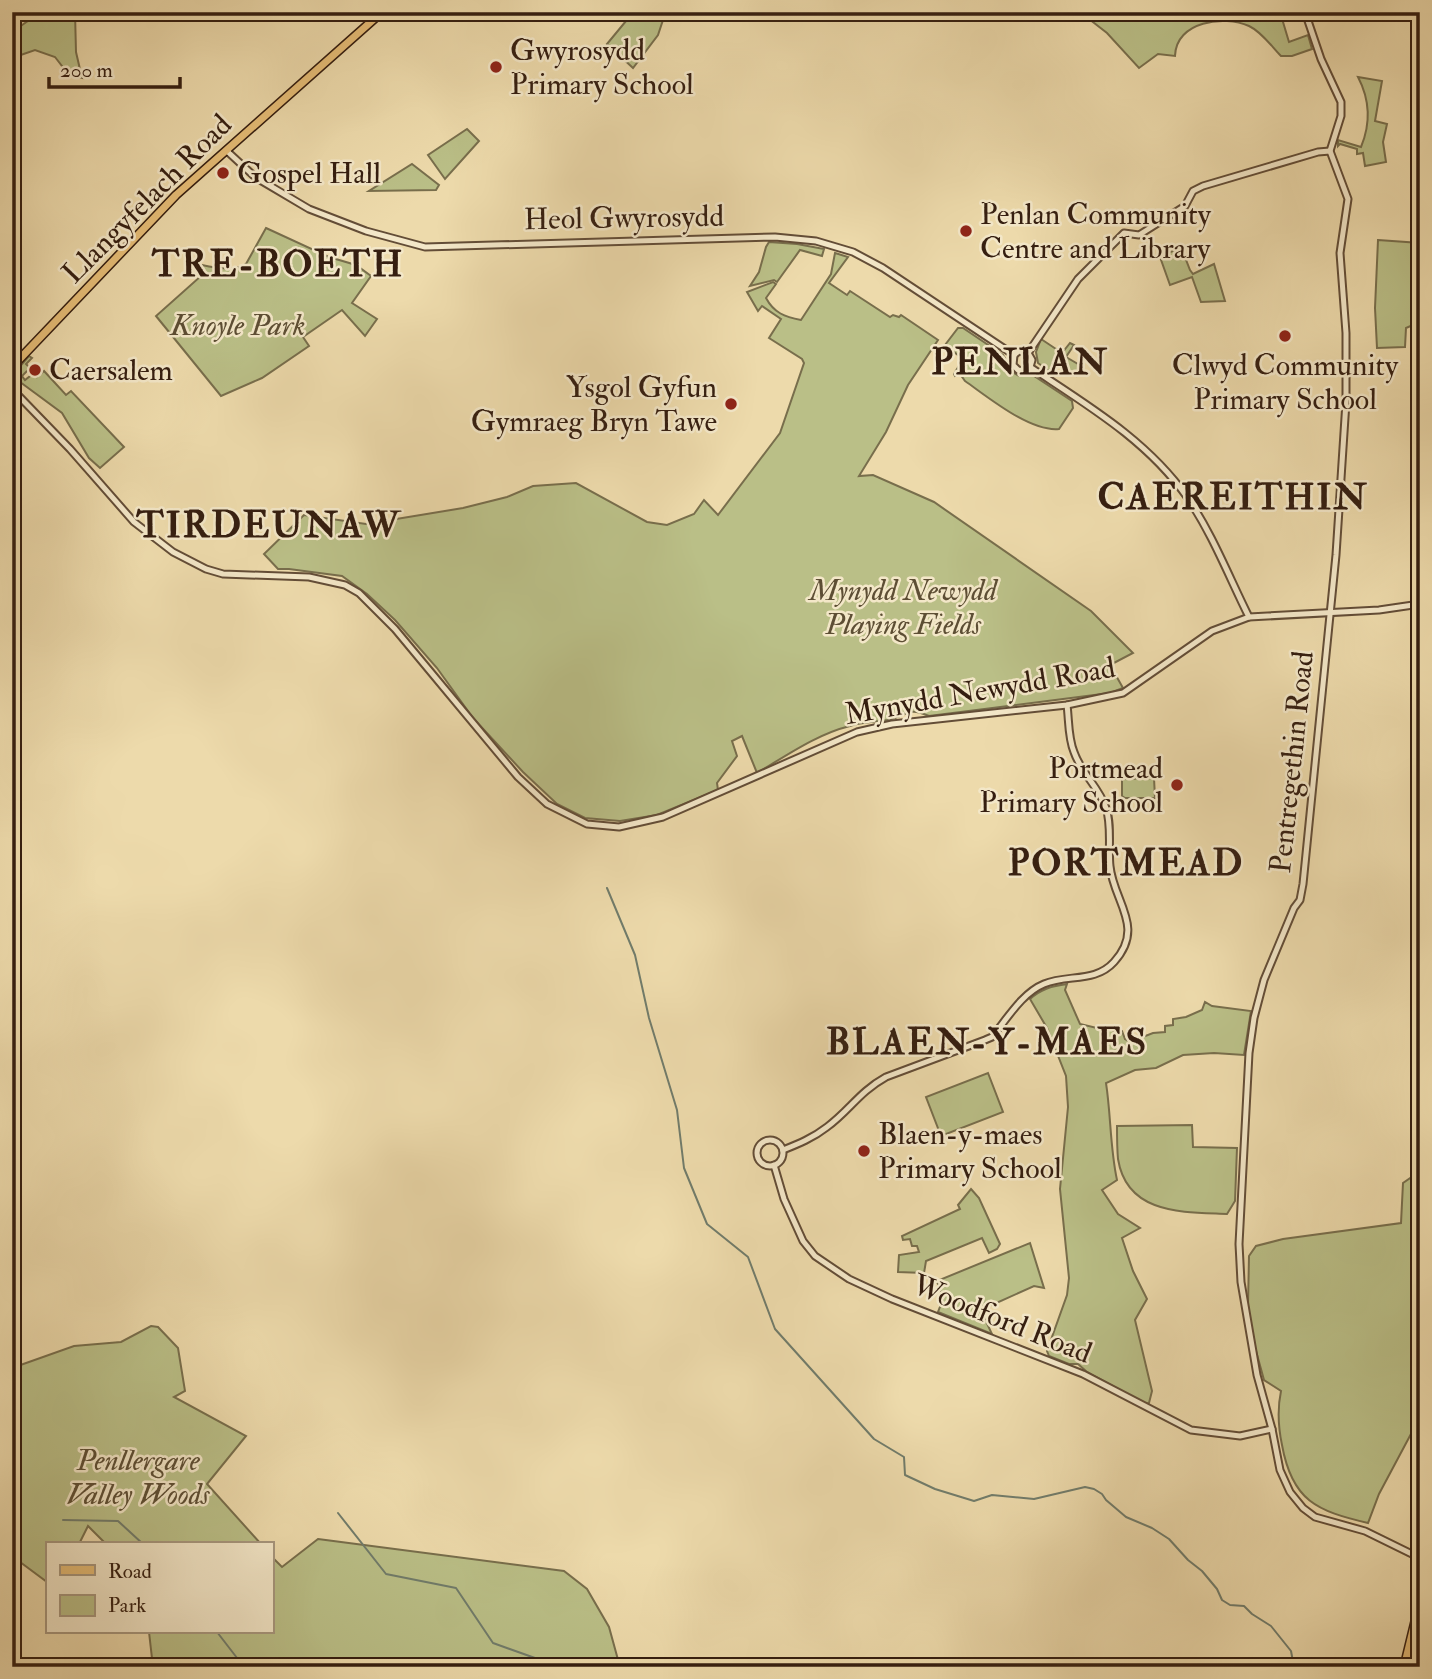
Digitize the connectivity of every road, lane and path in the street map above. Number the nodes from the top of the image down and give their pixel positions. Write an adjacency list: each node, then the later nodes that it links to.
1 (382, 12): 4 (main road, Llangyfelach Road)
2 (1305, 12): 3 (street)
3 (1330, 151): 5 (street); 11 (street, Pentregethin Road)
4 (228, 152): 6 (street, Heol Gwyrosydd); 7 (main road, Llangyfelach Road)
5 (1028, 353): 6 (street); 8 (street)
6 (1014, 355): 8 (street)
7 (12, 367)
8 (1030, 367): 12 (street)
9 (12, 389): 13 (street, Mynydd Newydd Road)
10 (1420, 604): 11 (street, Mynydd Newydd Road)
11 (1330, 612): 12 (street, Mynydd Newydd Road); 16 (street, Pentregethin Road)
12 (1249, 617): 13 (street, Mynydd Newydd Road)
13 (1067, 705): 14 (street)
14 (783, 1150): 15 (street); 15 (street, Woodford Road)
15 (774, 1165): 16 (street, Woodford Road)
16 (1272, 1429): 17 (street, Pentregethin Road)
17 (1418, 1556)
18 (1420, 1601): 20 (main road)
19 (1420, 1629): 21 (main road)
20 (1404, 1667)
21 (1410, 1667)

